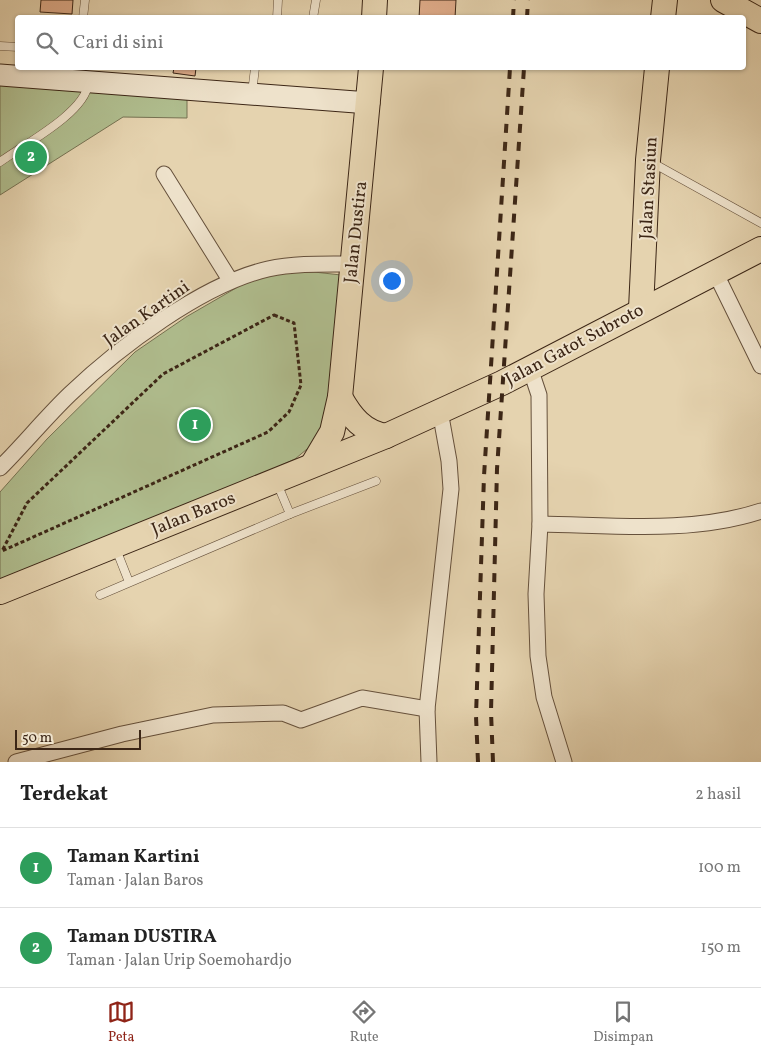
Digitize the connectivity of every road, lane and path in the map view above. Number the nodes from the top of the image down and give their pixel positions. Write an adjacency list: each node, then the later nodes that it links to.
1 (85, 0): 7 (lane)
2 (278, 0): 8 (lane)
3 (316, 0): 9 (lane)
4 (375, 0): 10 (main road)
5 (664, 0): 11 (main road)
6 (723, 0): 12 (main road)
7 (83, 15)
8 (277, 15)
9 (314, 15)
10 (374, 15)
11 (663, 15)
12 (761, 20)
13 (0, 46): 14 (lane)
14 (15, 47)
15 (254, 70): 20 (lane)
16 (371, 70): 21 (main road, Jalan Dustira)
17 (657, 70): 22 (main road, Jalan Stasiun)
18 (0, 75): 19 (main road)
19 (80, 79): 20 (main road); 23 (lane)
20 (252, 94): 21 (main road)
21 (369, 103): 27 (main road, Jalan Dustira)
22 (648, 160): 25 (lane); 30 (main road, Jalan Stasiun)
23 (0, 162)
24 (164, 174): 29 (street)
25 (761, 222)
26 (761, 249): 28 (main road, Jalan Gatot Subroto)
27 (351, 264): 29 (street, Jalan Kartini); 34 (main road, Jalan Dustira)
28 (714, 272): 30 (main road, Jalan Gatot Subroto); 32 (street)
29 (230, 280): 38 (street, Jalan Kartini)
30 (642, 309): 33 (main road, Jalan Gatot Subroto)
31 (294, 323): 31 (path)
32 (761, 366)
33 (530, 368): 35 (main road, Jalan Gatot Subroto); 43 (street)
34 (340, 397): 36 (main road); 37 (main road, Jalan Dustira)
35 (440, 411): 36 (main road, Jalan Gatot Subroto); 48 (street)
36 (386, 436): 37 (main road, Jalan Baros)
37 (313, 464): 39 (main road, Jalan Baros)
38 (0, 468)
39 (276, 479): 42 (lane); 44 (main road, Jalan Baros)
40 (376, 481): 42 (lane)
41 (761, 510): 43 (street)
42 (290, 514): 45 (lane)
43 (540, 524): 51 (street)
44 (114, 545): 45 (lane); 46 (main road, Jalan Baros)
45 (129, 582): 47 (lane)
46 (0, 592)
47 (100, 594)
48 (427, 710): 49 (street); 50 (street)
49 (16, 762)
50 (429, 762)
51 (564, 762)

